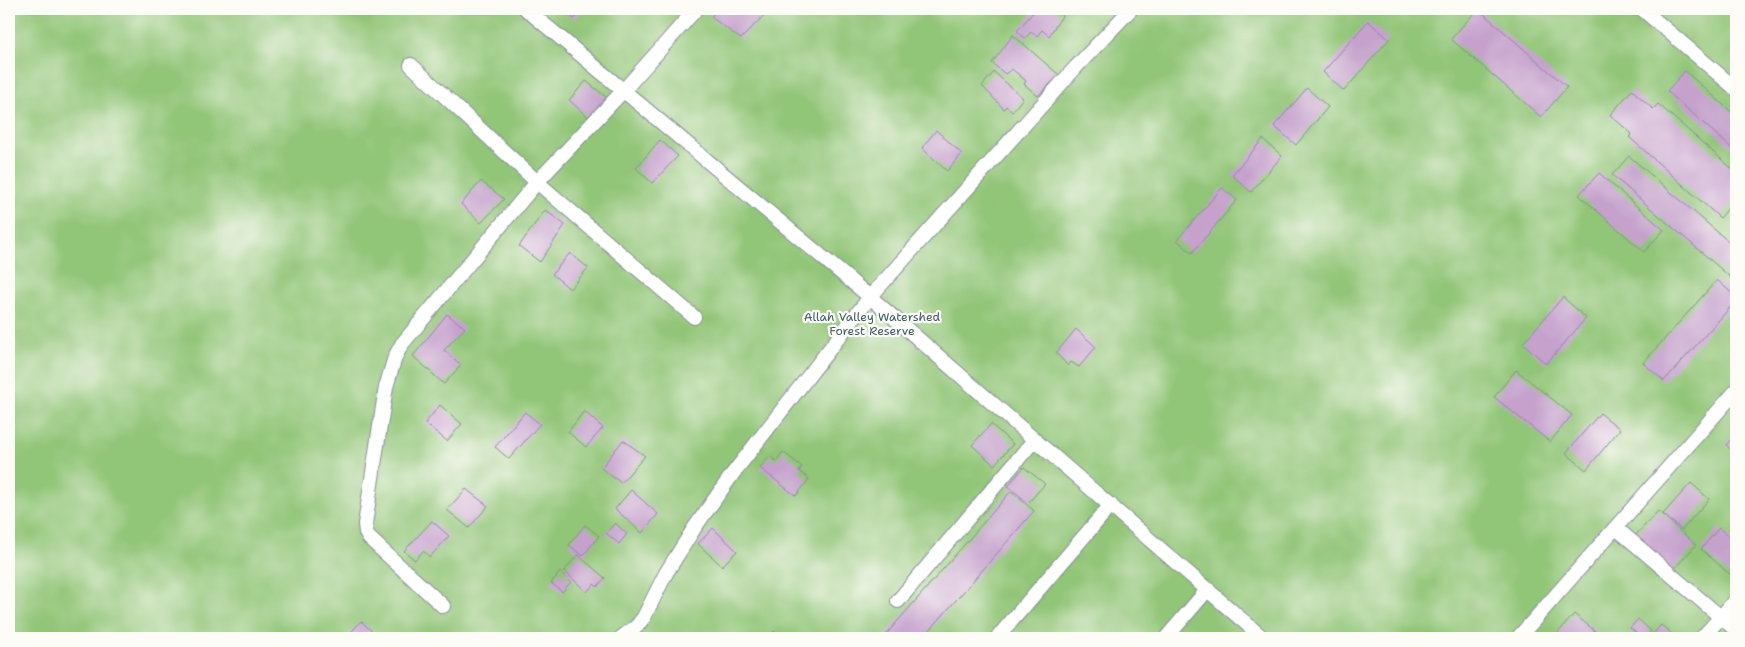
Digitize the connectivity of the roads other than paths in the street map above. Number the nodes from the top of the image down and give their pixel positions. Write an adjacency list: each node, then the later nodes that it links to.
1 (526, 9): 7 (street)
2 (696, 9): 7 (street)
3 (1131, 9): 9 (street)
4 (1642, 9): 6 (street)
5 (411, 65): 8 (street)
6 (1736, 89)
7 (623, 91): 8 (street); 9 (street)
8 (537, 182): 10 (street); 18 (street)
9 (870, 297): 12 (street); 21 (street)
10 (694, 317)
11 (1736, 391): 14 (street)
12 (1034, 439): 13 (street); 17 (street)
13 (1111, 505): 15 (street); 22 (street)
14 (1616, 528): 19 (street); 25 (street)
15 (1208, 588): 23 (street); 24 (street)
16 (1736, 600): 19 (street)
17 (898, 601)
18 (443, 606)
19 (1721, 618): 20 (street); 26 (street)
20 (1736, 630)
21 (621, 638)
22 (996, 638)
23 (1166, 638)
24 (1264, 638)
25 (1518, 638)
26 (1702, 638)

